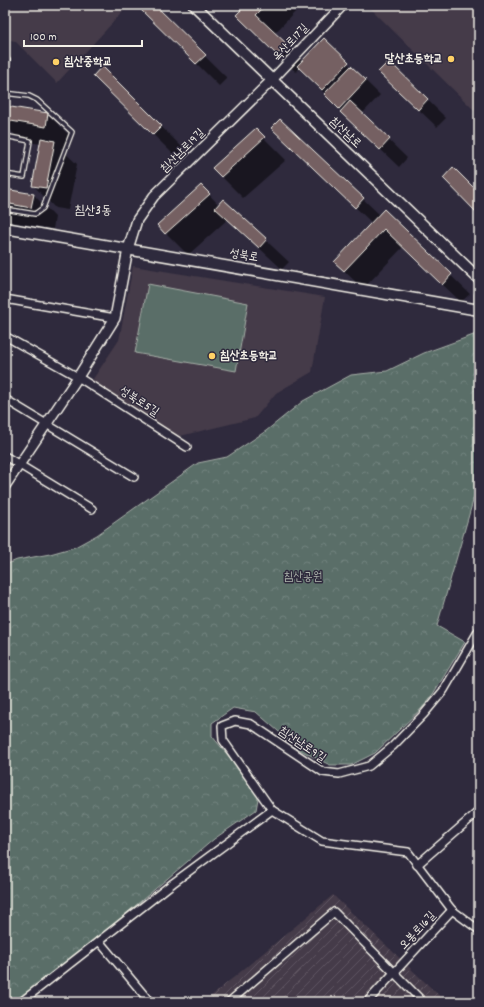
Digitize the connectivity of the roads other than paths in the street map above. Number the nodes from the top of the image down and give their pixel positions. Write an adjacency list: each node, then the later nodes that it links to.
1 (194, 5): 5 (main road, 침산남로)
2 (343, 5): 5 (street, 옥산로17길)
3 (5, 57): 4 (lane)
4 (5, 80)
5 (272, 80): 11 (street, 침산남로19길); 12 (main road, 침산남로)
6 (5, 93): 9 (lane)
7 (5, 136): 8 (lane)
8 (5, 174)
9 (5, 209)
10 (5, 228): 11 (main road, 성북로)
11 (128, 249): 15 (main road, 성북로); 16 (street)
12 (479, 279)
13 (479, 295): 15 (lane)
14 (5, 299): 16 (street)
15 (478, 310)
16 (115, 318): 18 (street)
17 (5, 336): 18 (street, 성북로5길)
18 (78, 377): 20 (street); 21 (street, 성북로5길)
19 (5, 399): 20 (street)
20 (47, 424): 23 (street); 24 (street)
21 (187, 447)
22 (5, 456): 23 (street)
23 (19, 465): 25 (street); 26 (street)
24 (134, 476)
25 (5, 486)
26 (92, 509)
27 (479, 630): 28 (street, 침산남로9길)
28 (272, 810): 30 (street); 33 (street)
29 (479, 811): 30 (street)
30 (417, 865): 31 (street)
31 (452, 910): 32 (street, 오봉로16길); 34 (street, 오봉로16길)
32 (479, 930)
33 (99, 941): 35 (street); 36 (street)
34 (394, 973): 37 (street); 38 (street, 오봉로16길); 39 (street)
35 (21, 1002)
36 (150, 1002)
37 (229, 1002)
38 (366, 1002)
39 (423, 1002)

